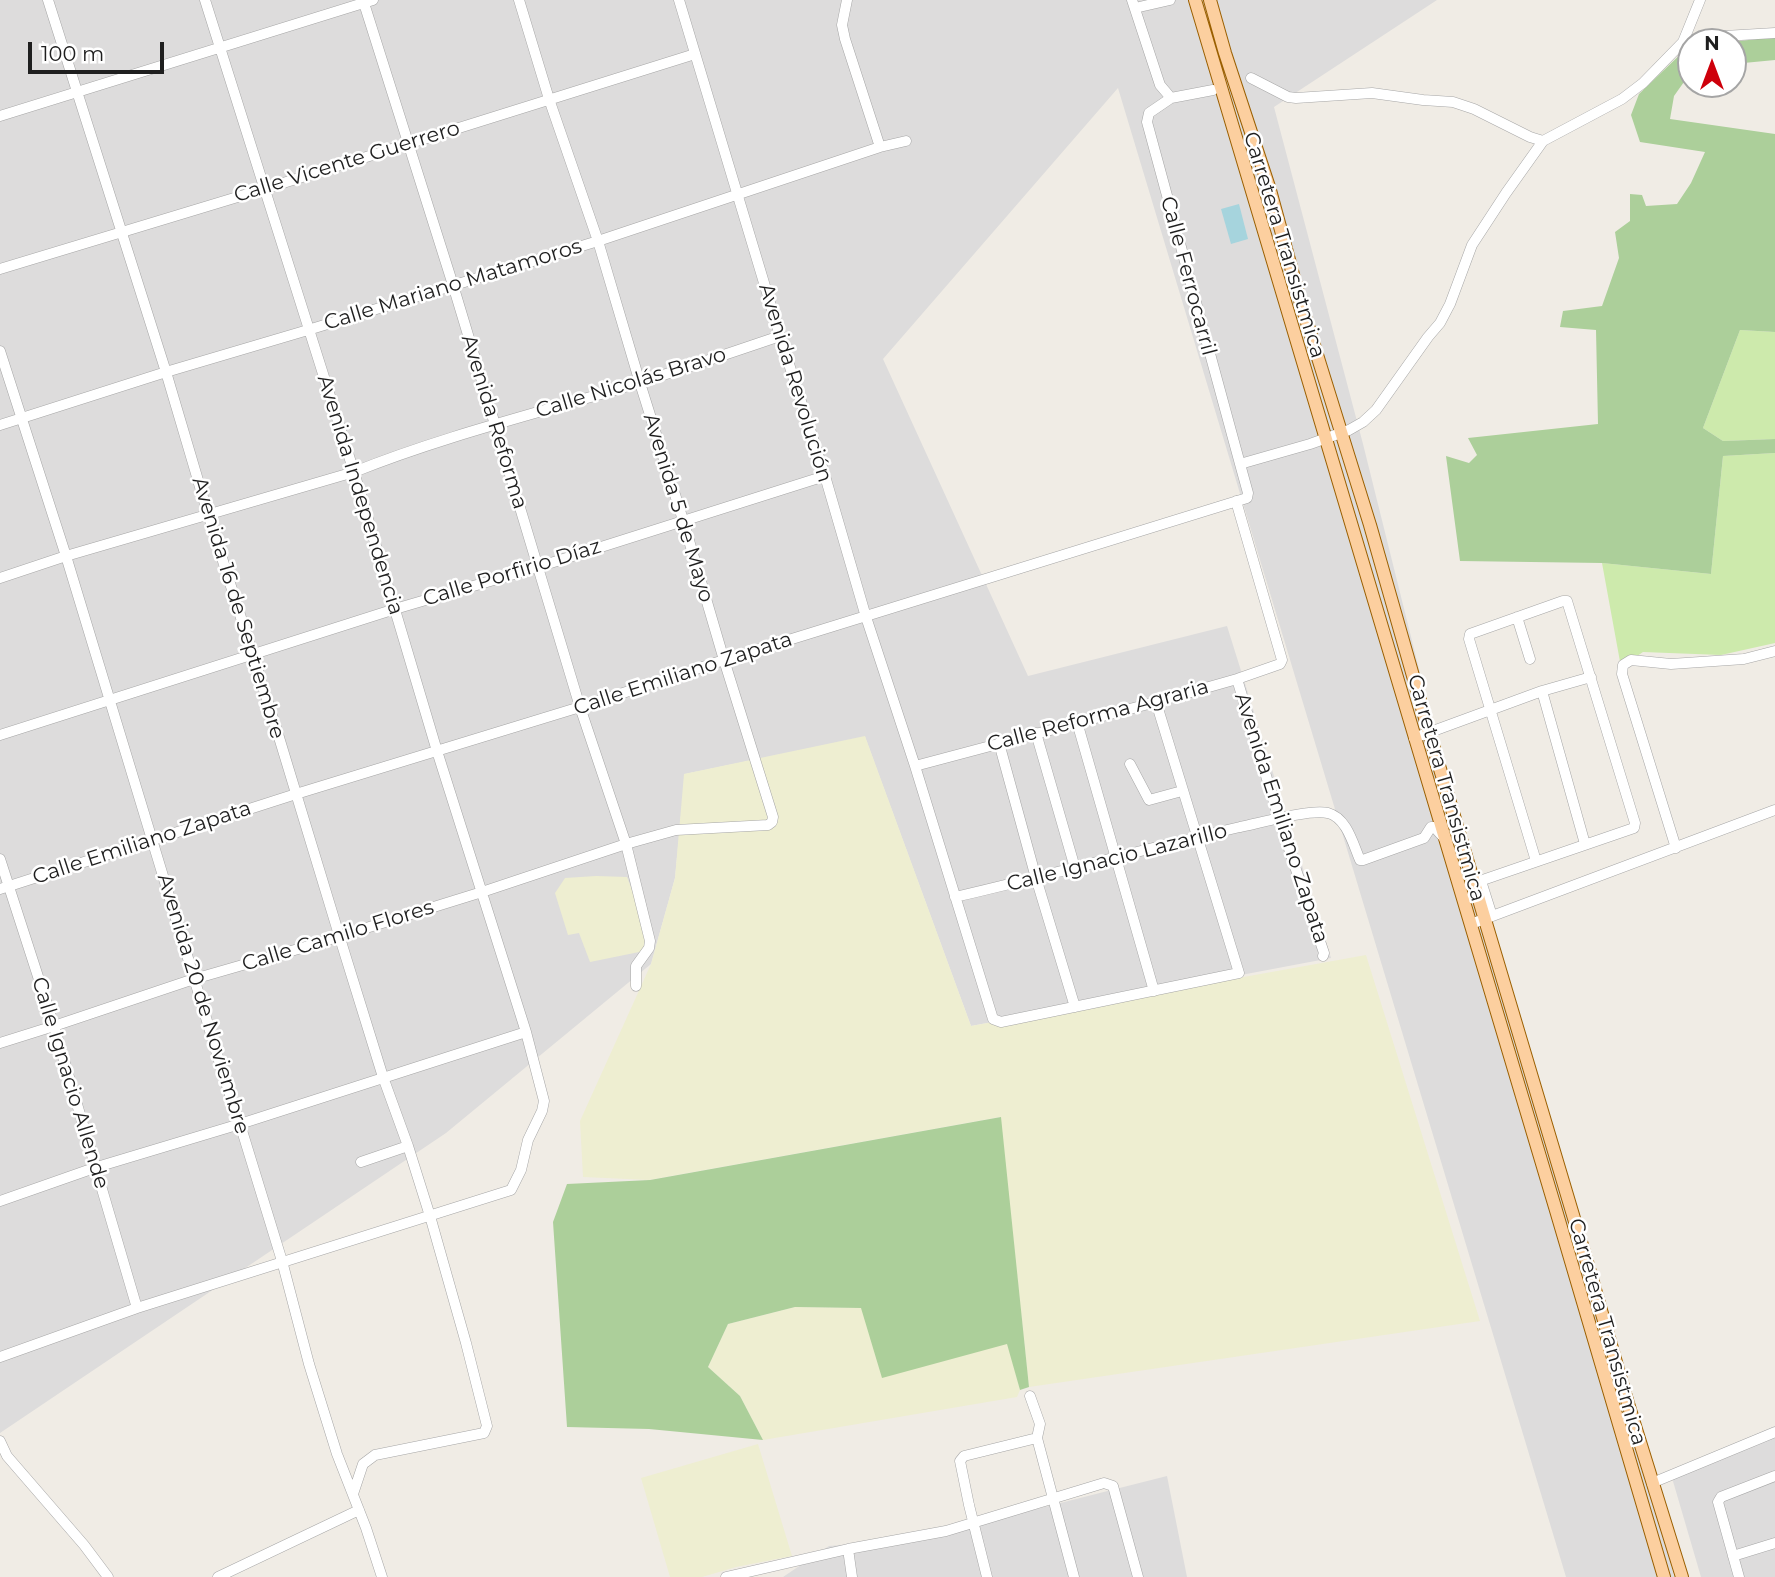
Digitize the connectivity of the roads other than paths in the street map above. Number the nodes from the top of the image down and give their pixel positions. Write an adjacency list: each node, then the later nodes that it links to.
1 (48, 0): 20 (street, Avenida 16 de Septiembre)
2 (205, 0): 15 (street, Avenida Independencia)
3 (519, 0): 22 (street, Avenida 5 de Mayo)
4 (679, 0): 17 (street, Avenida Revolución)
5 (847, 0): 27 (street)
6 (1170, 0): 11 (street)
7 (1195, 0): 37 (main road, Carretera Transistmica)
8 (1210, 0): 43 (main road, Carretera Transistmica)
9 (1700, 0): 12 (street)
10 (366, 1): 15 (street); 26 (street, Avenida Reforma)
11 (1133, 4): 21 (street)
12 (1689, 28)
13 (1775, 33): 14 (street)
14 (1747, 35)
15 (220, 47): 20 (street); 28 (street, Avenida Independencia)
16 (1677, 48): 24 (street)
17 (695, 54): 22 (street, Calle Vicente Guerrero); 29 (street, Avenida Revolución)
18 (1251, 78): 24 (street)
19 (1213, 90): 21 (street)
20 (76, 92): 23 (street); 30 (street, Avenida 16 de Septiembre)
21 (1171, 98): 45 (street, Calle Ferrocarril)
22 (549, 99): 26 (street, Calle Vicente Guerrero); 31 (street, Avenida 5 de Mayo)
23 (0, 116)
24 (1543, 141): 43 (street)
25 (906, 142): 27 (street, Calle Mariano Matamoros)
26 (407, 143): 28 (street, Calle Vicente Guerrero); 33 (street, Avenida Reforma)
27 (880, 147): 29 (street, Calle Mariano Matamoros)
28 (264, 189): 30 (street, Calle Vicente Guerrero); 34 (street, Avenida Independencia)
29 (737, 195): 31 (street, Calle Mariano Matamoros); 35 (street, Avenida Revolución)
30 (120, 231): 32 (street, Calle Vicente Guerrero); 38 (street, Avenida 16 de Septiembre)
31 (598, 240): 33 (street, Calle Mariano Matamoros); 39 (street, Avenida 5 de Mayo)
32 (0, 269)
33 (453, 285): 34 (street, Calle Mariano Matamoros); 41 (street, Avenida Reforma)
34 (308, 330): 38 (street, Calle Mariano Matamoros); 46 (street, Avenida Independencia)
35 (780, 336): 39 (street, Calle Nicolás Bravo); 47 (street, Avenida Revolución)
36 (0, 351): 40 (street, Avenida 20 de Noviembre)
37 (1302, 359): 43 (main road); 44 (main road, Carretera Transistmica)
38 (166, 372): 40 (street, Calle Mariano Matamoros); 49 (street, Avenida 16 de Septiembre)
39 (640, 383): 41 (street, Calle Nicolás Bravo); 50 (street, Avenida 5 de Mayo)
40 (22, 419): 42 (street, Calle Mariano Matamoros); 52 (street, Avenida 20 de Noviembre)
41 (495, 424): 46 (street, Calle Nicolás Bravo); 53 (street, Avenida Reforma)
42 (0, 425)
43 (1342, 433): 44 (street); 51 (main road, Carretera Transistmica)
44 (1325, 439): 45 (street); 51 (main road); 73 (main road, Carretera Transistmica)
45 (1240, 464): 48 (street)
46 (354, 472): 49 (street, Calle Nicolás Bravo); 55 (street, Avenida Independencia)
47 (825, 476): 50 (street, Calle Porfirio Díaz); 56 (street, Avenida Revolución)
48 (1236, 501): 56 (street, Calle Emiliano Zapata); 63 (street, Calle Reforma Agraria)
49 (208, 514): 52 (street, Calle Nicolás Bravo); 59 (street, Avenida 16 de Septiembre)
50 (683, 520): 53 (street, Calle Porfirio Díaz); 61 (street, Avenida 5 de Mayo)
51 (1370, 525): 70 (main road, Carretera Transistmica)
52 (66, 556): 54 (street, Calle Nicolás Bravo); 65 (street, Avenida 20 de Noviembre)
53 (538, 567): 55 (street, Calle Porfirio Díaz); 67 (street, Avenida Reforma)
54 (0, 578)
55 (395, 609): 59 (street, Calle Porfirio Díaz); 75 (street, Avenida Independencia)
56 (866, 617): 61 (street, Calle Emiliano Zapata); 77 (street, Avenida Revolución)
57 (1517, 617): 60 (street); 62 (street); 68 (street)
58 (1775, 651): 88 (street)
59 (252, 655): 65 (street, Calle Porfirio Díaz); 79 (street, Avenida 16 de Septiembre)
60 (1530, 659)
61 (724, 660): 67 (street, Calle Emiliano Zapata); 82 (street, Avenida 5 de Mayo)
62 (1591, 677): 64 (street); 87 (street)
63 (1237, 679): 66 (street, Calle Reforma Agraria); 81 (street, Avenida Emiliano Zapata)
64 (1542, 691): 68 (street); 87 (street)
65 (110, 699): 72 (street, Calle Porfirio Díaz); 85 (street, Avenida 20 de Noviembre)
66 (1156, 702): 69 (street, Calle Reforma Agraria); 78 (street)
67 (580, 707): 75 (street, Calle Emiliano Zapata); 86 (street, Avenida Reforma)
68 (1491, 709): 70 (street); 91 (street)
69 (1077, 722): 71 (street, Calle Reforma Agraria); 89 (street)
70 (1429, 732): 73 (street); 94 (main road, Carretera Transistmica)
71 (1036, 733): 74 (street, Calle Reforma Agraria); 92 (street)
72 (0, 735)
73 (1414, 738): 84 (main road, Carretera Transistmica)
74 (999, 743): 77 (street, Calle Reforma Agraria); 93 (street)
75 (437, 751): 79 (street, Calle Emiliano Zapata); 96 (street, Avenida Independencia)
76 (1130, 764): 78 (street)
77 (915, 766): 97 (street, Avenida Revolución)
78 (1182, 791): 83 (street)
79 (296, 794): 85 (street, Calle Emiliano Zapata); 100 (street, Avenida 16 de Septiembre)
80 (1775, 810): 88 (street)
81 (1279, 819): 83 (street, Calle Ignacio Lazarillo); 84 (street, Calle Ignacio Lazarillo); 101 (street, Avenida Emiliano Zapata)
82 (676, 830): 86 (street, Calle Camilo Flores)
83 (1198, 837): 89 (street, Calle Ignacio Lazarillo); 104 (street)
84 (1444, 838): 98 (main road); 99 (main road, Carretera Transistmica)
85 (153, 840): 95 (street, Calle Emiliano Zapata); 102 (street, Avenida 20 de Noviembre)
86 (626, 844): 96 (street, Calle Camilo Flores); 103 (street, Avenida Reforma)
87 (1585, 844): 91 (street)
88 (1676, 848): 98 (street)
89 (1116, 857): 92 (street, Calle Ignacio Lazarillo); 104 (street)
90 (0, 859): 95 (street, Calle Ignacio Allende)
91 (1536, 861): 94 (street)
92 (1075, 868): 93 (street, Calle Ignacio Lazarillo)
93 (1036, 878): 97 (street, Calle Ignacio Lazarillo); 105 (street)
94 (1477, 882): 98 (main road, Carretera Transistmica)
95 (5, 887): 106 (street, Calle Ignacio Allende)
96 (481, 892): 100 (street, Calle Camilo Flores); 107 (street, Avenida Independencia)
97 (956, 897): 105 (street, Avenida Revolución)
98 (1488, 918): 99 (street); 124 (main road, Carretera Transistmica)
99 (1471, 924): 140 (main road, Carretera Transistmica)
100 (339, 935): 102 (street, Calle Camilo Flores); 109 (street, Avenida 16 de Septiembre)
101 (1323, 956)
102 (194, 979): 106 (street, Calle Camilo Flores); 110 (street, Avenida 20 de Noviembre)
103 (635, 986)
104 (1154, 991): 105 (street)
105 (1075, 1007)
106 (54, 1026): 108 (street, Calle Camilo Flores); 113 (street, Calle Ignacio Allende)
107 (526, 1032): 109 (street); 115 (street, Avenida Independencia)
108 (0, 1043)
109 (383, 1077): 110 (street); 111 (street, Avenida 16 de Septiembre)
110 (240, 1124): 113 (street); 116 (street, Avenida 20 de Noviembre)
111 (408, 1146): 112 (street); 115 (street, Avenida 16 de Septiembre)
112 (361, 1162)
113 (97, 1167): 114 (street); 117 (street, Calle Ignacio Allende)
114 (0, 1200)
115 (430, 1216): 116 (street); 125 (street, Avenida 16 de Septiembre)
116 (282, 1261): 117 (street); 125 (street, Avenida 20 de Noviembre)
117 (137, 1308): 118 (street)
118 (0, 1357)
119 (1030, 1396): 121 (street)
120 (1775, 1432): 124 (street)
121 (1037, 1438): 126 (street); 128 (street)
122 (0, 1441): 133 (street)
123 (1775, 1476): 131 (street)
124 (1652, 1483): 141 (main road, Carretera Transistmica)
125 (353, 1493): 127 (street, Avenida 20 de Noviembre)
126 (1054, 1498): 128 (street); 138 (street); 139 (street)
127 (359, 1510): 134 (street); 135 (street, Avenida 20 de Noviembre)
128 (974, 1523): 130 (street); 137 (street)
129 (1775, 1543): 131 (street)
130 (848, 1549): 132 (street); 136 (street)
131 (1733, 1556): 142 (street)
132 (732, 1576)
133 (108, 1577)
134 (218, 1577)
135 (382, 1577)
136 (852, 1577)
137 (987, 1577)
138 (1074, 1577)
139 (1138, 1577)
140 (1664, 1577)
141 (1682, 1577)
142 (1739, 1577)

